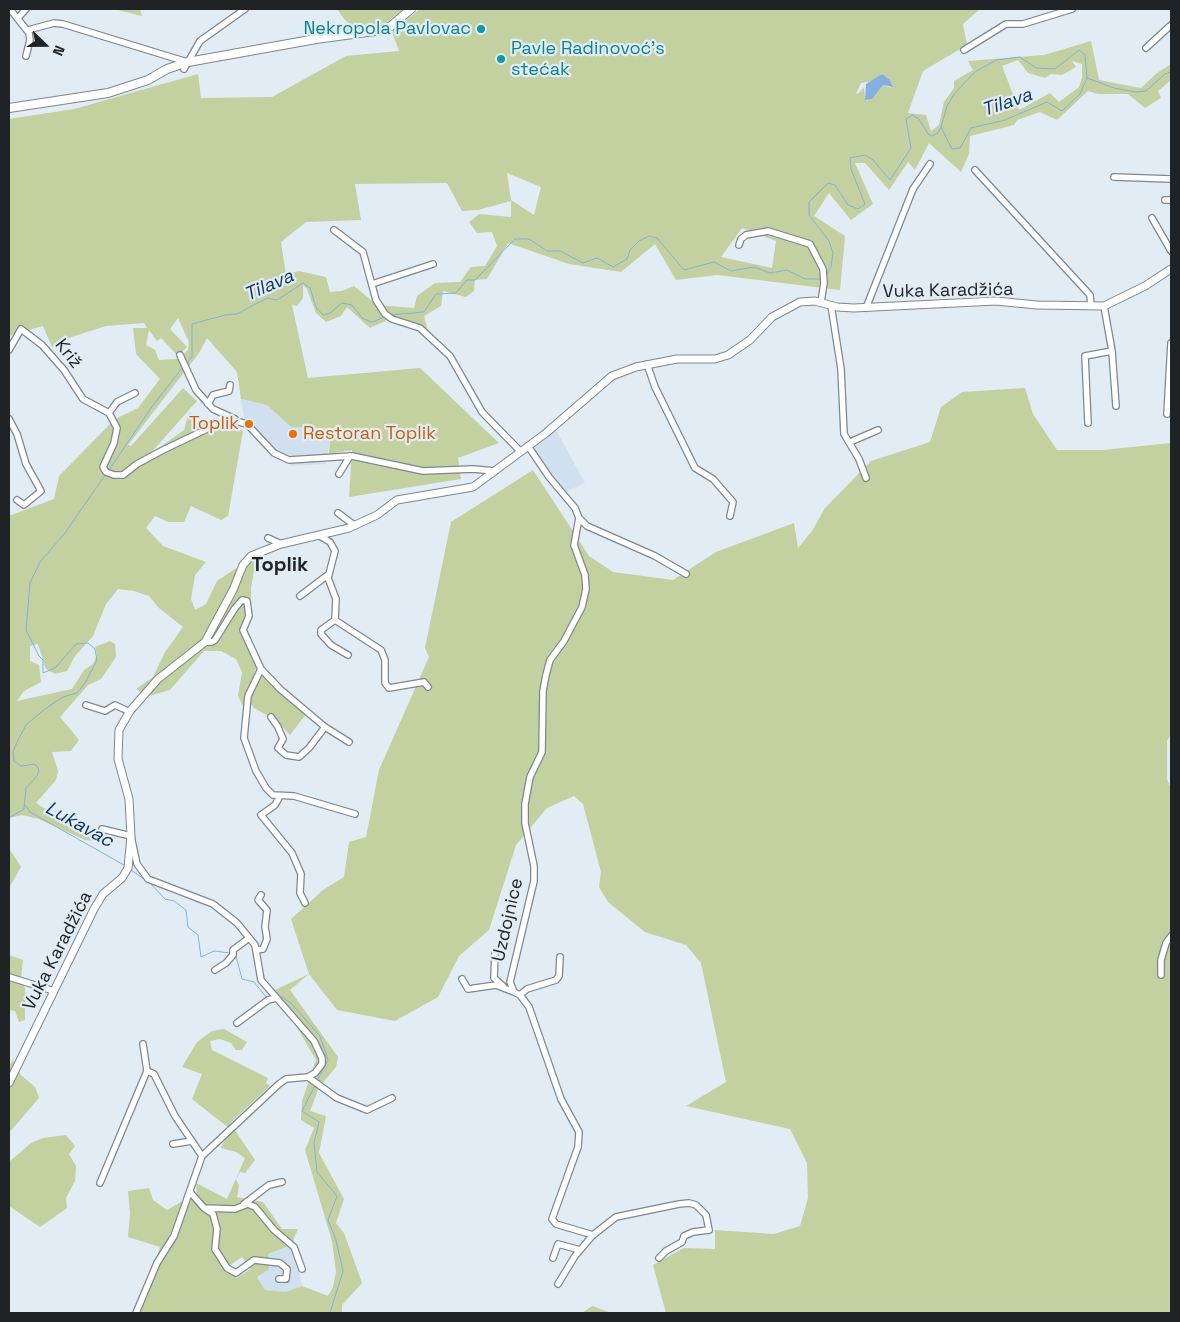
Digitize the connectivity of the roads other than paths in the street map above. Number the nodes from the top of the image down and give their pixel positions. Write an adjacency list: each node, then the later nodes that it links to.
1 (10, 9): 6 (street)
2 (26, 9): 6 (street)
3 (244, 9): 12 (street)
4 (411, 9): 12 (main road)
5 (1072, 9): 10 (street)
6 (18, 18): 8 (street)
7 (1171, 25): 9 (street)
8 (28, 30): 11 (street); 12 (street)
9 (1146, 48)
10 (964, 50)
11 (26, 56)
12 (186, 66): 13 (main road)
13 (9, 108)
14 (930, 164): 29 (street, Vuka Karadžića)
15 (975, 170): 27 (street)
16 (1114, 177): 17 (street)
17 (1171, 179)
18 (1152, 218): 21 (street)
19 (334, 230): 24 (street)
20 (739, 246): 25 (street)
21 (1171, 251)
22 (433, 264): 24 (street)
23 (1171, 269): 28 (street, Vuka Karadžića)
24 (372, 284): 47 (street)
25 (821, 302): 26 (street, Vuka Karadžića); 34 (street, Vuka Karadžića)
26 (831, 305): 29 (street, Vuka Karadžića); 45 (street)
27 (1091, 306): 28 (street, Vuka Karadžića); 29 (street, Vuka Karadžića)
28 (1104, 306): 32 (street)
29 (866, 308)
30 (1171, 343): 40 (street)
31 (9, 350): 39 (street, Križ)
32 (1112, 351): 38 (street); 43 (street)
33 (180, 355): 37 (street)
34 (647, 364): 46 (street, Vuka Karadžića); 56 (street)
35 (230, 385): 37 (street)
36 (135, 393): 39 (street)
37 (208, 404): 41 (street)
38 (1116, 406)
39 (109, 413): 41 (street)
40 (1167, 414)
41 (239, 421): 48 (street)
42 (10, 423): 54 (street)
43 (1088, 423)
44 (878, 430): 45 (street)
45 (850, 442): 53 (street)
46 (528, 446): 47 (street, Vuka Karadžića); 57 (street)
47 (520, 451): 51 (street, Vuka Karadžića)
48 (350, 456): 50 (street); 51 (street)
49 (334, 467): 50 (street)
50 (342, 468): 52 (street)
51 (496, 471): 58 (street, Vuka Karadžića)
52 (339, 474)
53 (866, 478)
54 (17, 500)
55 (338, 513): 58 (street)
56 (730, 516)
57 (579, 518): 63 (street); 92 (street, Uzdojnice)
58 (354, 525): 59 (street, Vuka Karadžića)
59 (320, 536): 61 (street, Vuka Karadžića); 62 (street)
60 (268, 538): 61 (street)
61 (281, 544): 66 (street, Vuka Karadžića)
62 (329, 574): 64 (street); 65 (street)
63 (686, 574)
64 (300, 596)
65 (334, 620): 67 (street); 69 (street)
66 (205, 642): 68 (street, Vuka Karadžića); 71 (street, Vuka Karadžića)
67 (348, 655)
68 (261, 668): 73 (street, Vuka Karadžića); 75 (street)
69 (428, 687)
70 (86, 705): 71 (street)
71 (130, 712): 78 (street, Vuka Karadžića)
72 (271, 718): 73 (street)
73 (325, 727): 74 (street, Vuka Karadžića)
74 (349, 742)
75 (280, 796): 76 (street); 80 (street)
76 (355, 814)
77 (102, 829): 78 (street)
78 (130, 836): 82 (street, Vuka Karadžića); 91 (street, Vuka Karadžića)
79 (261, 895): 83 (street)
80 (305, 903)
81 (1171, 936): 87 (street)
82 (249, 938): 83 (street, Vuka Karadžića); 86 (street)
83 (257, 950): 93 (street, Vuka Karadžića)
84 (495, 952): 90 (street)
85 (560, 957): 92 (street)
86 (215, 970)
87 (1161, 975)
88 (9, 977): 91 (street)
89 (462, 979): 90 (street)
90 (504, 987): 92 (street)
91 (54, 991): 98 (street, Vuka Karadžića)
92 (517, 993): 108 (street, Uzdojnice)
93 (276, 998): 94 (street); 97 (street, Vuka Karadžića)
94 (237, 1023)
95 (143, 1044): 96 (street)
96 (147, 1071): 100 (street); 104 (street)
97 (308, 1077): 99 (street); 102 (street)
98 (9, 1083)
99 (392, 1098)
100 (192, 1141): 101 (street); 102 (street)
101 (173, 1144)
102 (202, 1156): 105 (street)
103 (282, 1182): 106 (street)
104 (100, 1183)
105 (190, 1192): 107 (street); 115 (street)
106 (244, 1204): 107 (street); 112 (street)
107 (204, 1208): 113 (street)
108 (593, 1235): 109 (street); 111 (street)
109 (580, 1250): 110 (street); 114 (street)
110 (553, 1258)
111 (659, 1258)
112 (302, 1269)
113 (279, 1279)
114 (558, 1284)
115 (136, 1313)

